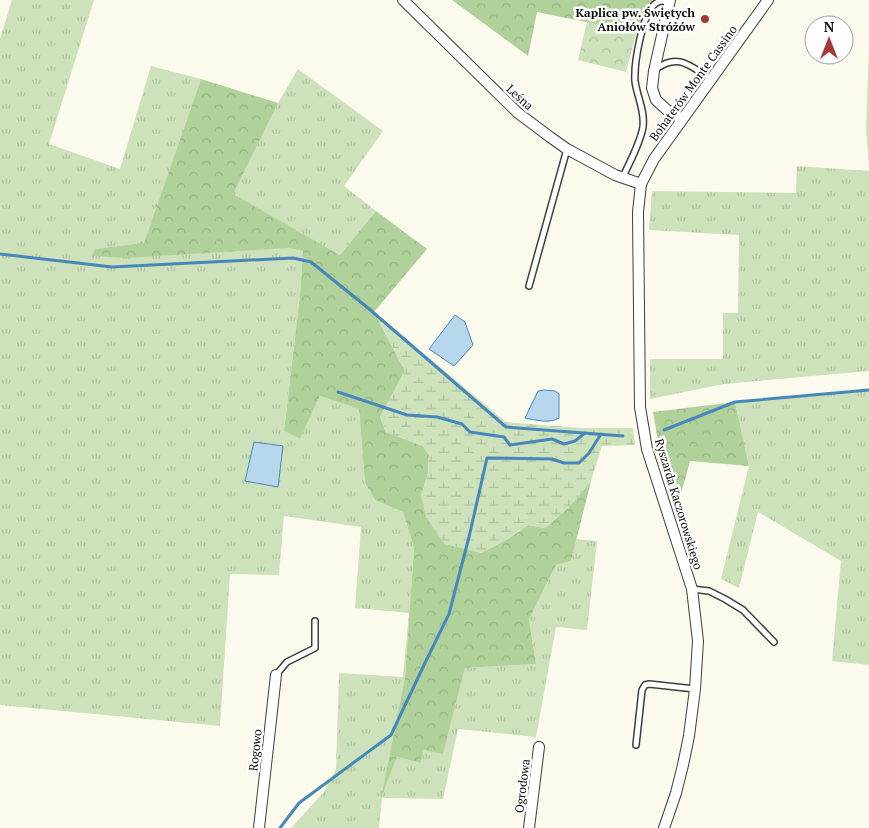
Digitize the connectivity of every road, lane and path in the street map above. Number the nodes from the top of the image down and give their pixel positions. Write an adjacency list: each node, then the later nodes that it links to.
1 (403, 0): 7 (street, Leśna)
2 (768, 0): 5 (street, Bohaterów Monte Cassino)
3 (670, 1): 4 (street); 8 (lane)
4 (654, 71): 5 (lane); 6 (street)
5 (711, 79): 6 (street, Bohaterów Monte Cassino)
6 (682, 119): 9 (street, Bohaterów Monte Cassino)
7 (567, 148): 8 (street, Leśna); 10 (lane)
8 (623, 178): 9 (street, Leśna)
9 (641, 184): 11 (street, Ryszarda Kaczorowskiego)
10 (529, 286)
11 (692, 589): 13 (lane); 15 (street, Ryszarda Kaczorowskiego)
12 (315, 621): 14 (lane)
13 (774, 642)
14 (276, 675): 18 (street, Rogowo)
15 (695, 689): 16 (lane); 20 (street, Ryszarda Kaczorowskiego)
16 (636, 745)
17 (539, 747): 19 (street, Ogrodowa)
18 (259, 828)
19 (530, 828)
20 (664, 828)

